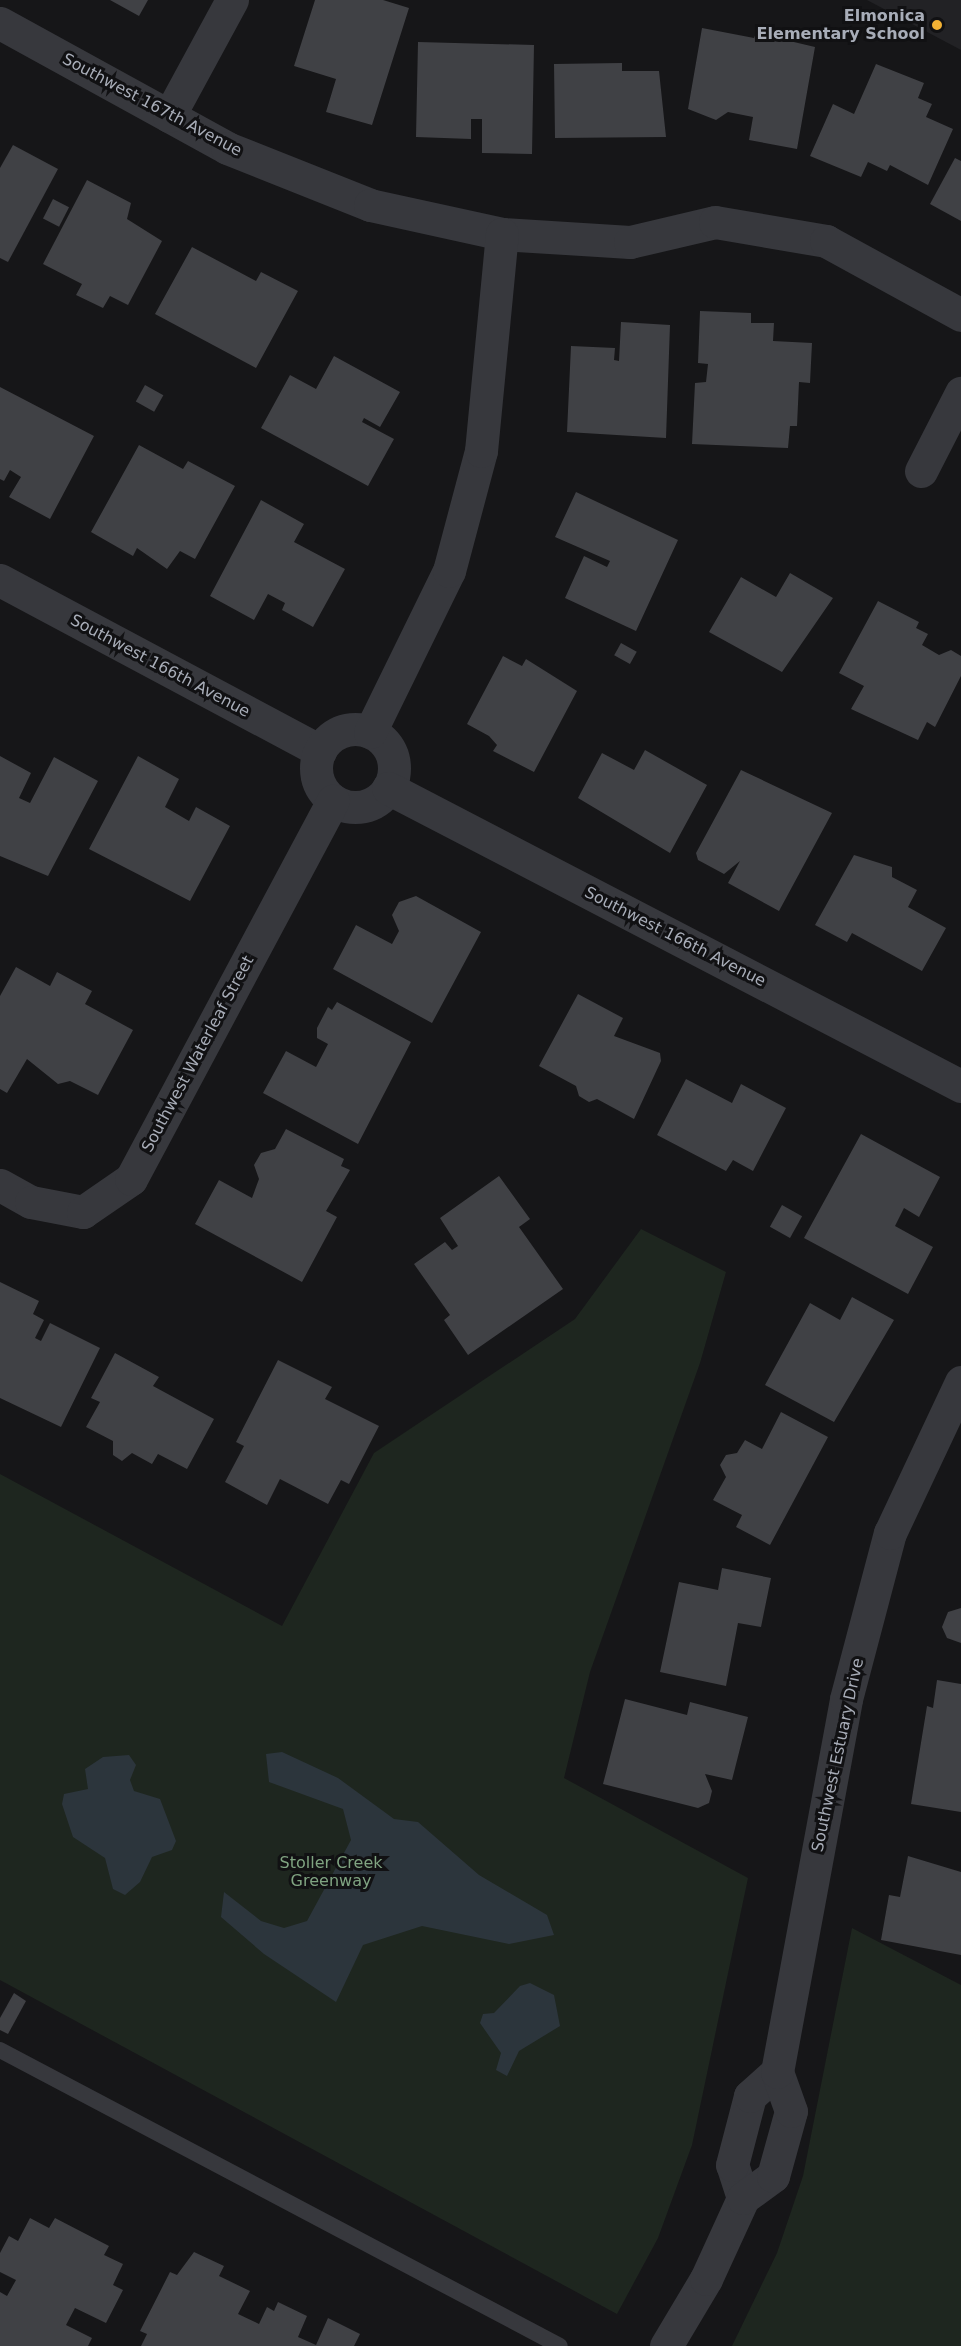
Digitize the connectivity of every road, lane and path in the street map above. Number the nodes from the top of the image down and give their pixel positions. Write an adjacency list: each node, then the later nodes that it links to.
1 (232, 0): 3 (street)
2 (0, 23): 3 (street, Southwest 167th Avenue)
3 (169, 116): 4 (street, Southwest 167th Avenue)
4 (502, 234): 5 (street, Southwest 167th Avenue); 9 (street)
5 (961, 315)
6 (961, 393): 7 (street)
7 (921, 471)
8 (0, 580): 10 (street, Southwest 166th Avenue)
9 (370, 732): 10 (street); 11 (street)
10 (320, 751): 12 (street)
11 (388, 788): 12 (street); 13 (street, Southwest 166th Avenue)
12 (333, 801): 14 (street, Southwest Waterleaf Street)
13 (961, 1086)
14 (0, 1185)
15 (961, 1382): 17 (street, Southwest Estuary Drive)
16 (0, 2050): 19 (lane)
17 (777, 2072): 18 (street); 18 (street)
18 (742, 2198): 20 (street)
19 (560, 2346)
20 (666, 2346)

